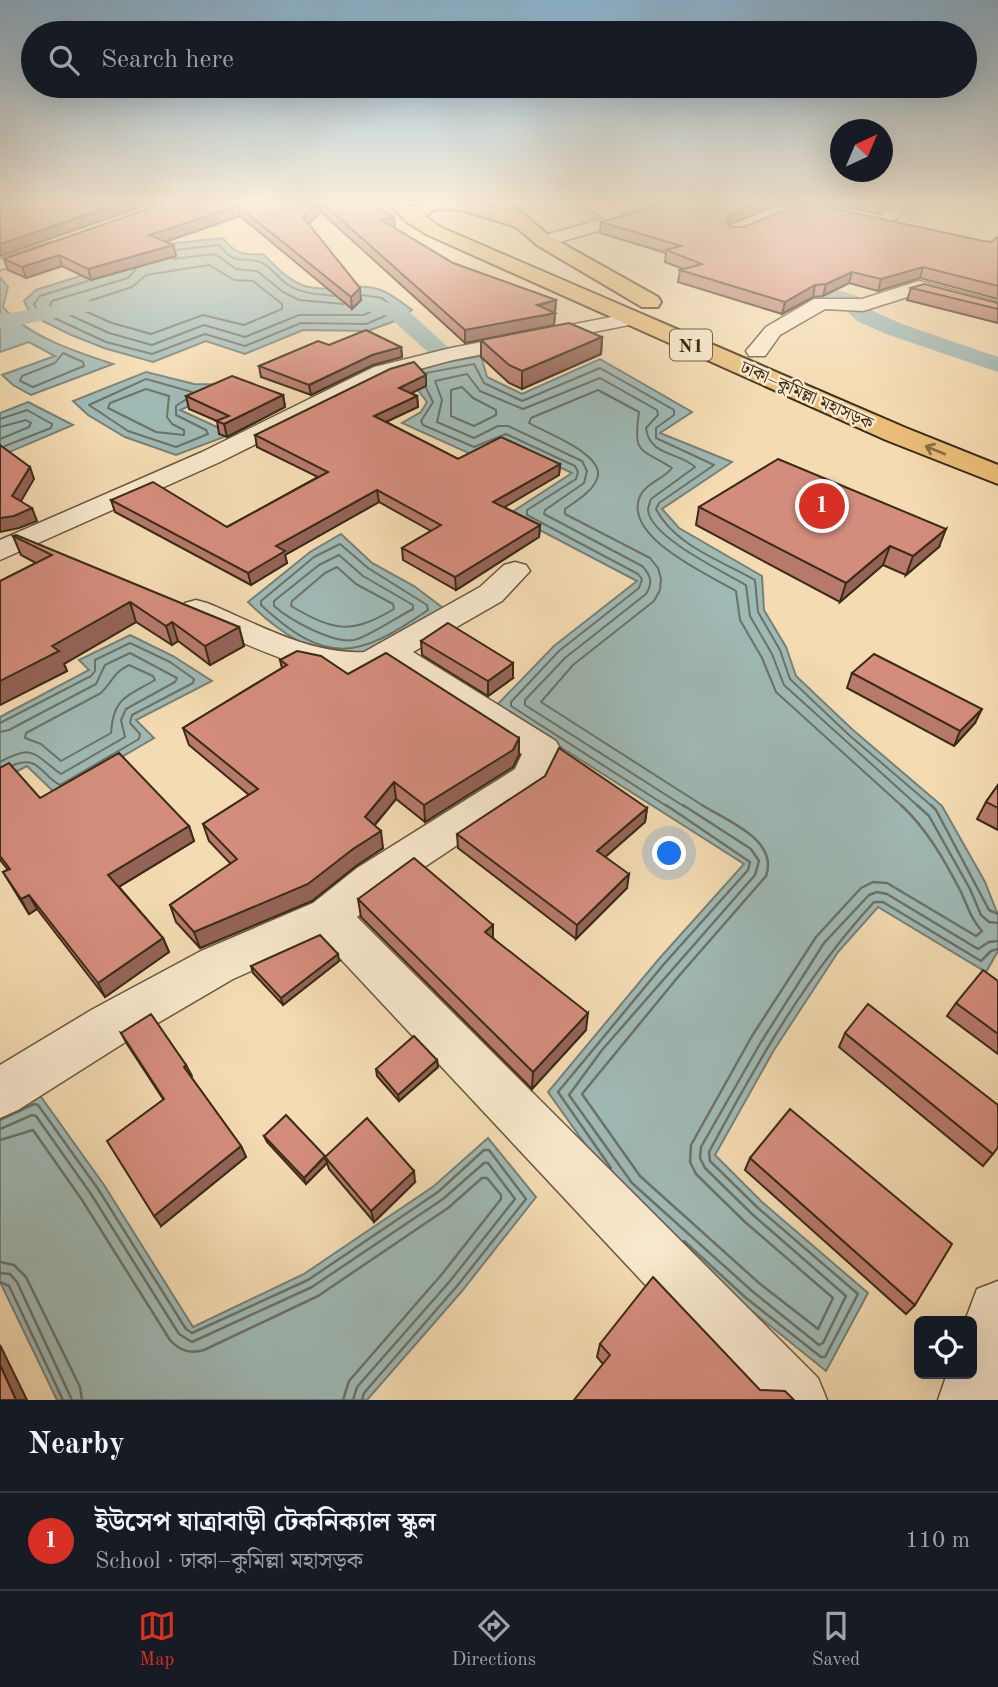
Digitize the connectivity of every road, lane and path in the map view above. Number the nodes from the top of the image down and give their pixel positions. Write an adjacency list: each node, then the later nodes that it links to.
1 (511, 265): 4 (highway, ঢাকা–কুমিল্লা মহাসড়ক / N1)
2 (584, 265): 5 (highway, ঢাকা–কুমিল্লা মহাসড়ক / N1)
3 (998, 308): 5 (street)
4 (632, 319): 7 (highway, ঢাকা–কুমিল্লা মহাসড়ক / N1, one-way to 4); 8 (street)
5 (757, 351): 6 (highway, ঢাকা–কুমিল্লা মহাসড়ক / N1)
6 (808, 371)
7 (998, 475)
8 (8, 543): 9 (street)
9 (58, 554)
10 (515, 571): 12 (street)
11 (169, 599): 12 (street)
12 (390, 653): 13 (street)
13 (328, 916): 14 (street); 16 (street)
14 (0, 1093)
15 (998, 1310): 17 (street)
16 (796, 1400)
17 (969, 1400)

